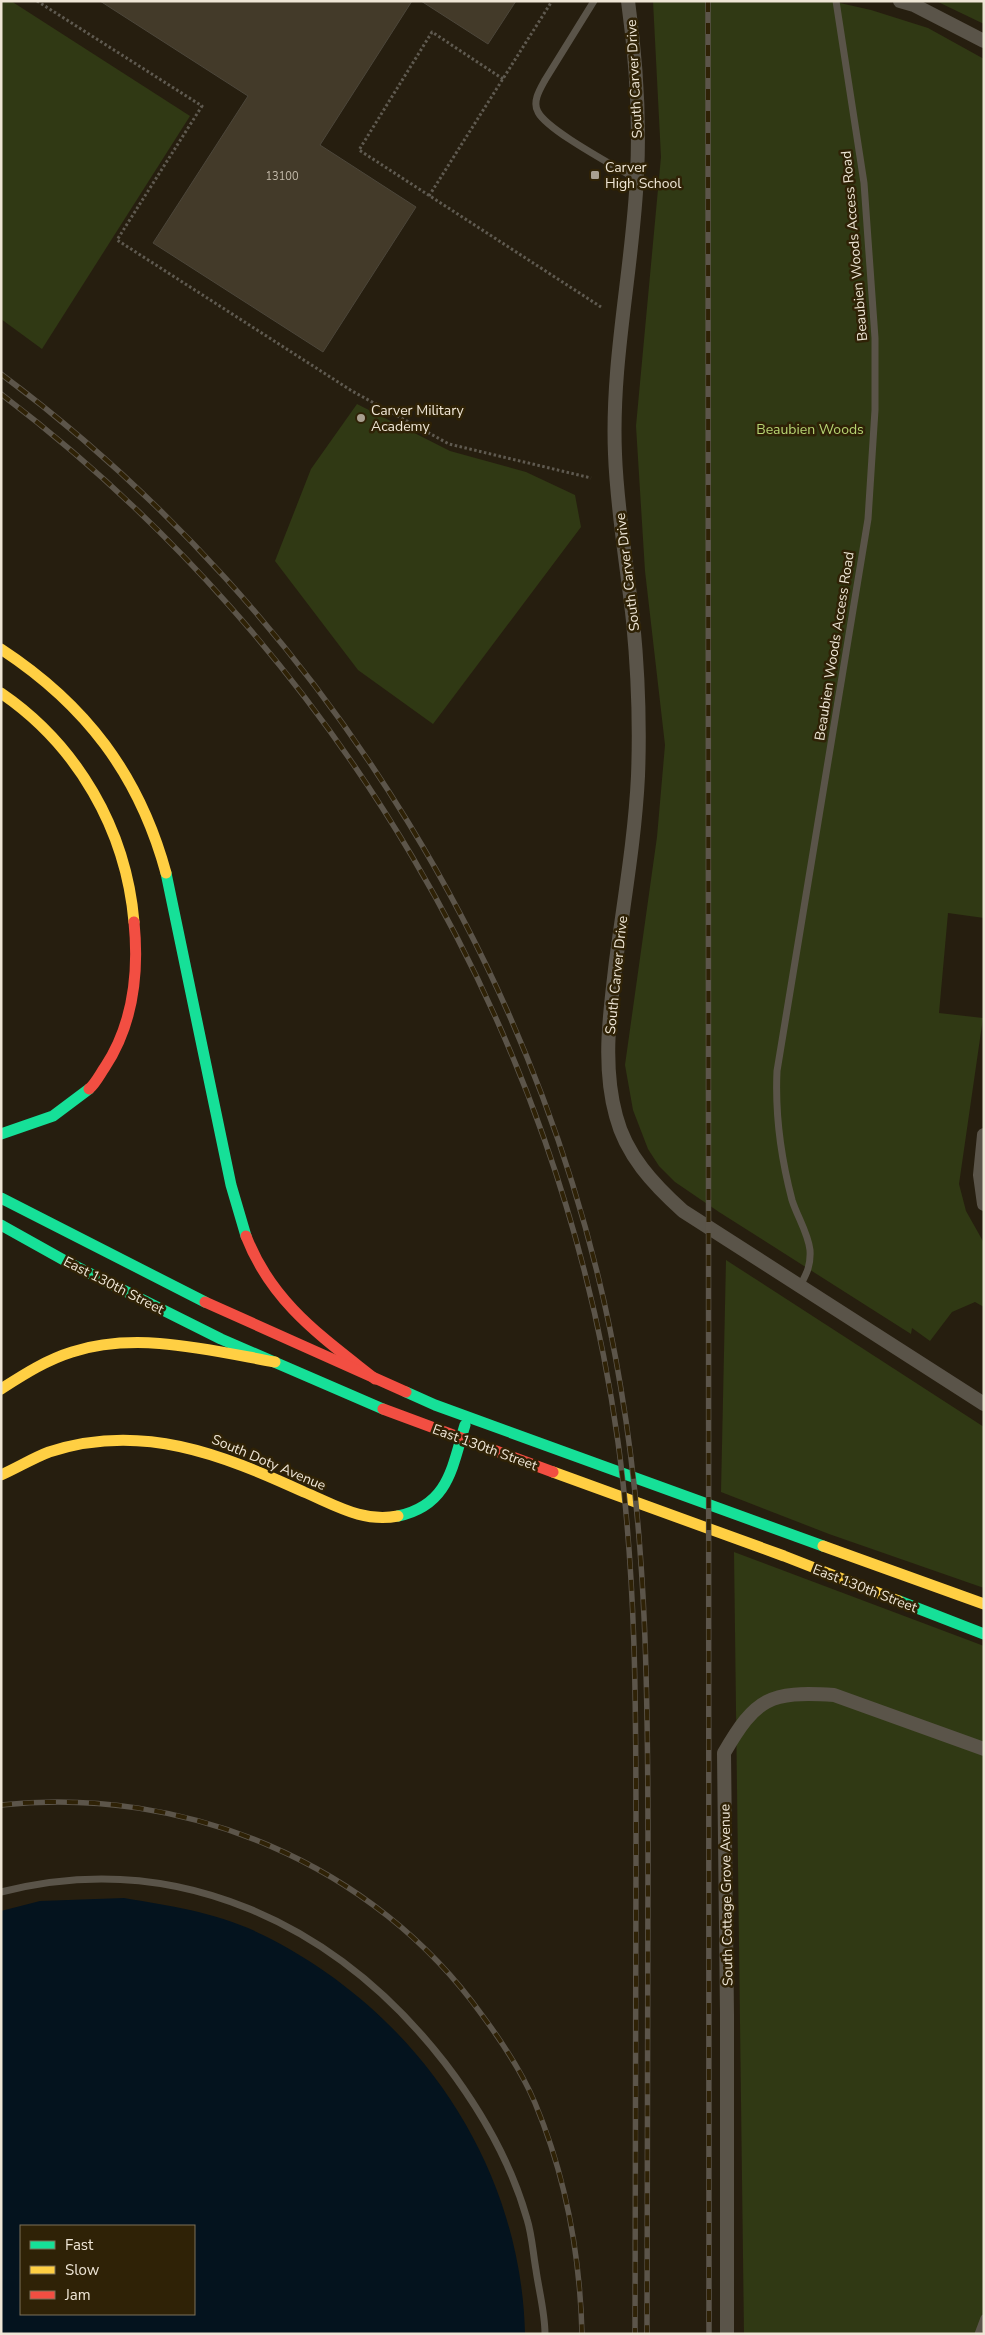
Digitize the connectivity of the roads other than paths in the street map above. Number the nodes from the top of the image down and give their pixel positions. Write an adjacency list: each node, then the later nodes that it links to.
1 (594, 1): 6 (lane)
2 (628, 1): 6 (street, South Carver Drive)
3 (836, 1): 14 (lane, Beaubien Woods Access Road)
4 (900, 1): 5 (street)
5 (984, 41)
6 (637, 180): 14 (street, South Carver Drive)
7 (1, 649): 16 (main road)
8 (1, 693): 9 (main road)
9 (1, 1134)
10 (984, 1135): 12 (street)
11 (1, 1198): 16 (main road, East 130th Street)
12 (984, 1204)
13 (1, 1225): 15 (main road, East 130th Street)
14 (800, 1286): 18 (street)
15 (275, 1362): 17 (main road); 20 (main road, East 130th Street)
16 (375, 1379): 19 (main road, East 130th Street)
17 (1, 1389)
18 (984, 1404)
19 (468, 1415): 20 (main road, South Doty Avenue); 22 (main road, East 130th Street)
20 (461, 1438): 21 (main road, South Doty Avenue); 23 (main road, East 130th Street)
21 (1, 1475)
22 (984, 1604)
23 (984, 1634)
24 (984, 1750): 28 (street, South Cottage Grove Avenue)
25 (1, 1892): 27 (lane)
26 (984, 2318): 29 (lane)
27 (545, 2334)
28 (727, 2334)
29 (978, 2334)

